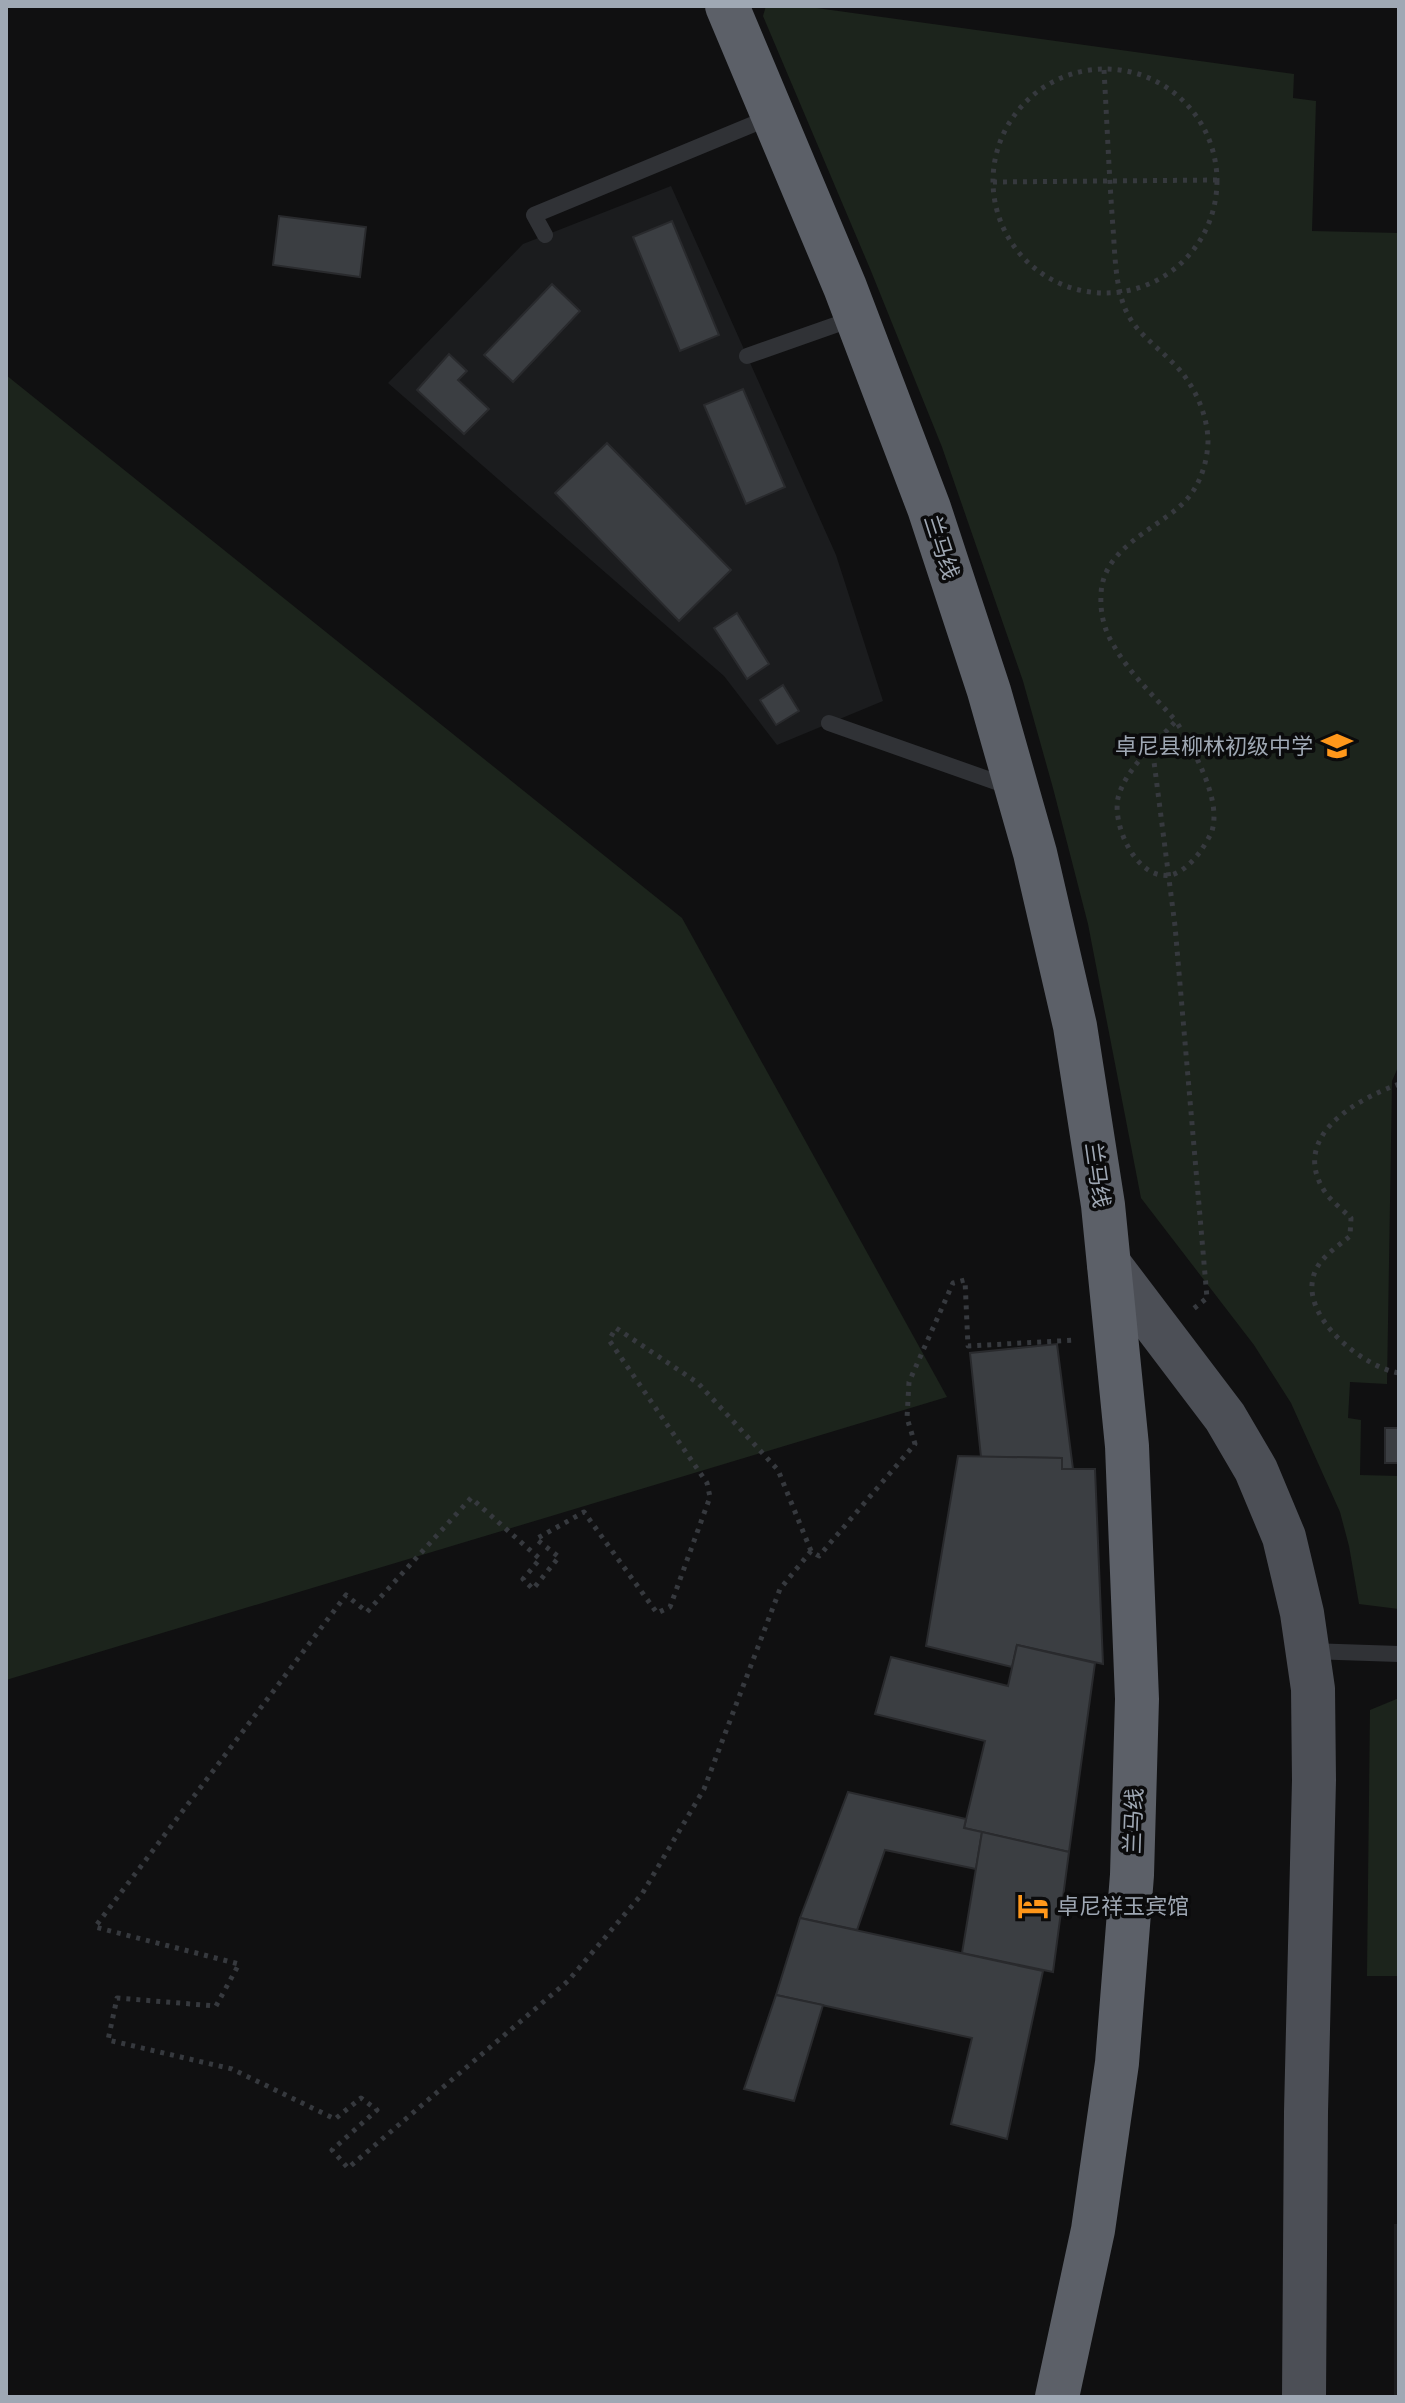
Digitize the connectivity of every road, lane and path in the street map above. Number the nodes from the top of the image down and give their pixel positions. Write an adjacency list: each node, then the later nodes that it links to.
1 (727, 6): 3 (highway, 兰马线)
2 (1104, 70): 4 (path); 5 (path); 6 (path)
3 (773, 116): 7 (lane); 9 (highway, 兰马线)
4 (1217, 180): 5 (path); 8 (path)
5 (1109, 181): 6 (path); 8 (path)
6 (993, 182): 8 (path)
7 (545, 235)
8 (1120, 292): 11 (path)
9 (856, 317): 10 (lane); 14 (highway, 兰马线)
10 (747, 356)
11 (1176, 721): 13 (path); 15 (path)
12 (829, 723): 14 (lane)
13 (1152, 746): 15 (path); 15 (path)
14 (1017, 789): 17 (highway, 兰马线)
15 (1168, 875): 18 (path)
16 (1399, 1084): 20 (path)
17 (1109, 1264): 19 (highway, 兰马线); 22 (main road)
18 (1207, 1298)
19 (1117, 1337): 21 (path); 24 (highway, 兰马线)
20 (1399, 1373)
21 (811, 1551): 21 (path)
22 (1308, 1651): 23 (lane); 25 (main road)
23 (1399, 1654)
24 (1057, 2397)
25 (1304, 2397)

